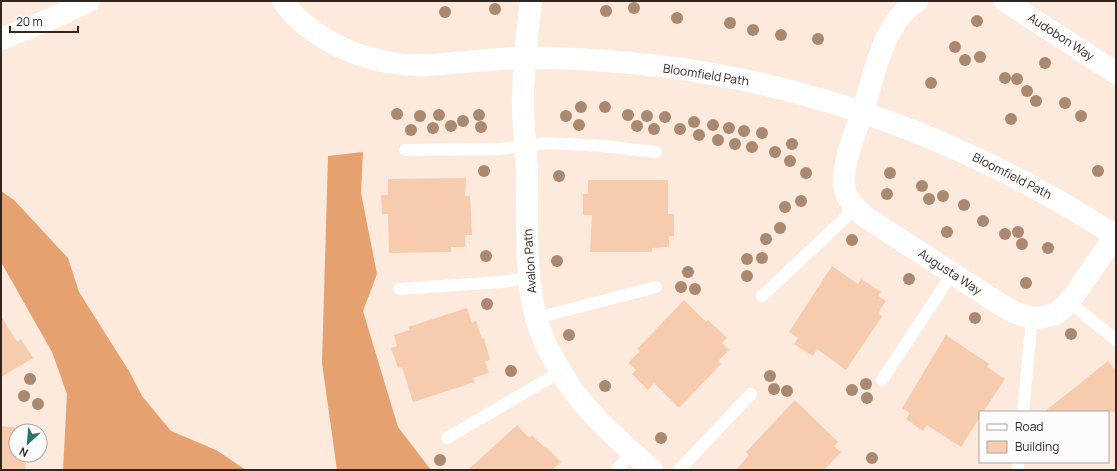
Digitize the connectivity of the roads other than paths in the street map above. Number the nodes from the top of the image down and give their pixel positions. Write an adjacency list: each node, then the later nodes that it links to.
1 (89, 1): 6 (street)
2 (283, 1): 7 (street, Bloomfield Path)
3 (531, 1): 7 (street, Avalon Path)
4 (917, 1): 9 (street)
5 (1005, 1): 8 (street, Audobon Way)
6 (1, 39)
7 (525, 58): 9 (street, Bloomfield Path); 10 (street, Avalon Path)
8 (1116, 73)
9 (863, 112): 13 (street, Augusta Way); 14 (street, Bloomfield Path)
10 (526, 145): 11 (lane); 12 (lane); 16 (street, Avalon Path)
11 (405, 150)
12 (656, 152)
13 (854, 208): 15 (street, Augusta Way); 19 (lane)
14 (1116, 235): 20 (street, Augusta Way)
15 (952, 274): 22 (street, Augusta Way); 25 (lane)
16 (529, 278): 18 (lane); 21 (street, Avalon Path)
17 (656, 287): 21 (lane)
18 (399, 288)
19 (762, 296)
20 (1069, 302): 22 (street, Augusta Way); 23 (lane)
21 (536, 318): 24 (street, Avalon Path)
22 (1032, 318): 27 (lane)
23 (1116, 340)
24 (560, 372): 28 (lane); 29 (street, Avalon Path)
25 (882, 380)
26 (751, 394): 32 (lane)
27 (1023, 411)
28 (447, 438)
29 (633, 452): 30 (lane); 31 (street, Avalon Path)
30 (617, 470)
31 (652, 470)
32 (679, 470)

